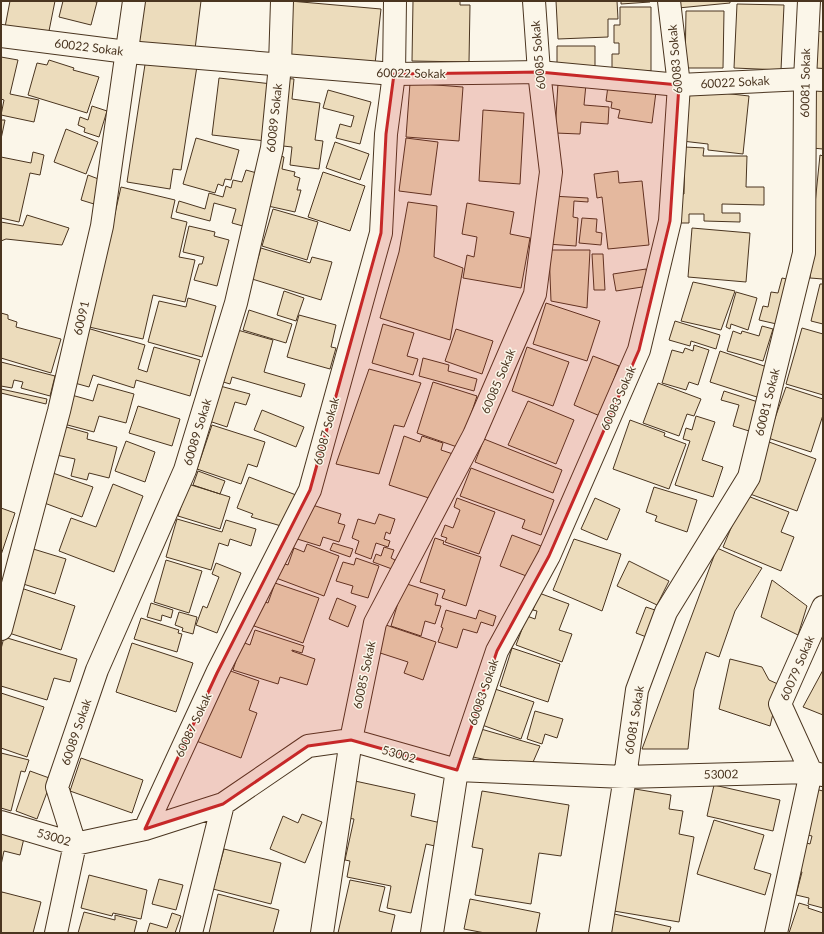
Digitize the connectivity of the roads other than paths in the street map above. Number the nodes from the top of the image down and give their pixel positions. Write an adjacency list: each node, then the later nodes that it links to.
1 (134, 1): 8 (street, 60091)
2 (282, 1): 9 (street, 60089 Sokak)
3 (395, 1): 11 (street, 60087 Sokak)
4 (534, 1): 10 (street, 60085 Sokak)
5 (669, 1): 13 (street, 60083 Sokak)
6 (809, 1): 12 (street, 60081 Sokak)
7 (1, 36): 8 (street, 60022 Sokak)
8 (127, 52): 9 (street, 60022 Sokak); 15 (street, 60091)
9 (280, 65): 11 (street, 60022 Sokak); 23 (street, 60089 Sokak)
10 (539, 72): 11 (street, 60022 Sokak); 13 (street, 60022 Sokak); 16 (street, 60085 Sokak)
11 (394, 74): 22 (street, 60087 Sokak)
12 (814, 79): 13 (street, 60022 Sokak); 19 (street, 60081 Sokak)
13 (679, 85): 17 (street, 60083 Sokak)
14 (823, 607): 18 (street, 60079 Sokak)
15 (1, 629)
16 (351, 740): 17 (street, 53002); 20 (street, 53002); 26 (street, 60085 Sokak)
17 (457, 770): 19 (street, 53002); 27 (street, 60083 Sokak)
18 (817, 774): 19 (street, 53002); 29 (street)
19 (625, 777): 28 (street, 60081 Sokak)
20 (223, 804): 22 (street, 53002); 25 (street)
21 (1, 822): 23 (street, 53002)
22 (145, 828): 23 (street, 53002)
23 (75, 844): 24 (street)
24 (56, 933)
25 (191, 933)
26 (322, 933)
27 (432, 933)
28 (600, 933)
29 (776, 933)

